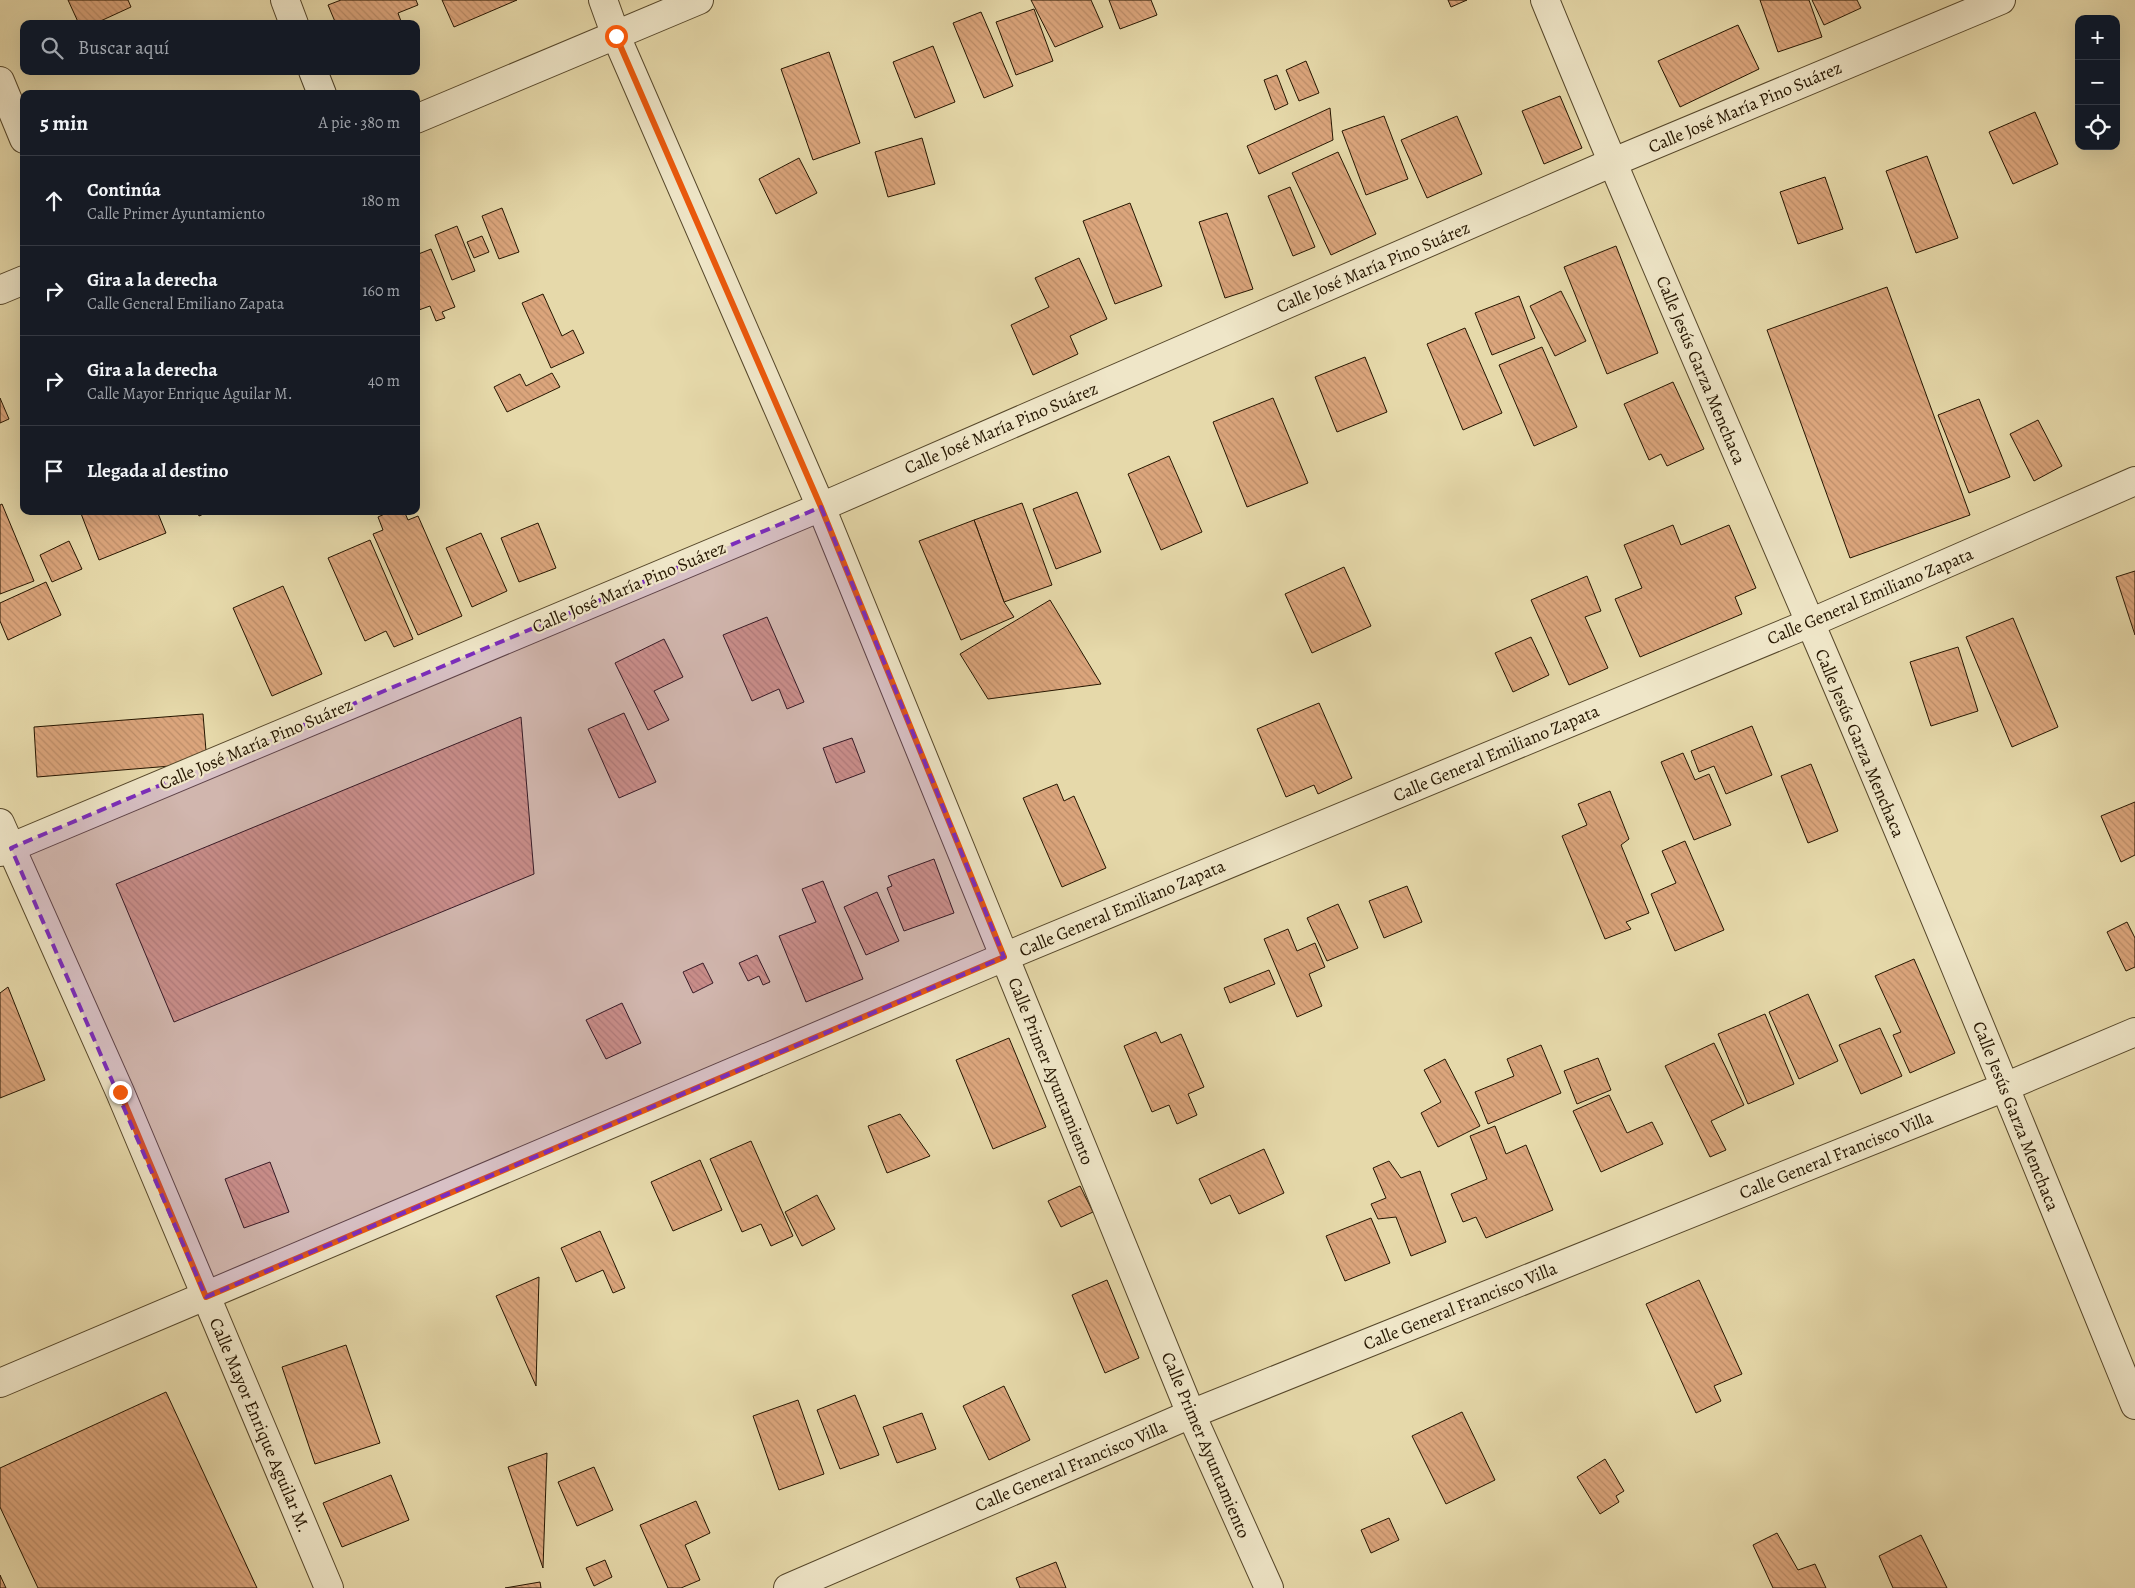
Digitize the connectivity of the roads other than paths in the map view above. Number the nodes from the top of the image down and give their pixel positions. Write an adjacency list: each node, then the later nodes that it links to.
1 (285, 0): 6 (street)
2 (603, 0): 7 (street, Calle Primer Ayuntamiento)
3 (700, 0): 7 (street)
4 (1545, 0): 13 (street, Calle Jesús Garza Menchaca)
5 (2001, 0): 13 (street, Calle José María Pino Suárez)
6 (292, 20)
7 (616, 36): 11 (street); 17 (street, Calle Primer Ayuntamiento)
8 (315, 75): 10 (street)
9 (0, 81): 12 (street)
10 (320, 90)
11 (420, 118)
12 (20, 129)
13 (1611, 163): 17 (street, Calle José María Pino Suárez); 18 (street, Calle Jesús Garza Menchaca)
14 (20, 282): 15 (street)
15 (0, 290)
16 (2135, 482): 18 (street, Calle General Emiliano Zapata)
17 (821, 507): 20 (street, Calle José María Pino Suárez); 21 (street, Calle Primer Ayuntamiento)
18 (1810, 623): 21 (street, Calle General Emiliano Zapata); 23 (street, Calle Jesús Garza Menchaca)
19 (0, 823): 20 (street, Calle Mayor Enrique Aguilar M.)
20 (5, 850): 24 (street, Calle Mayor Enrique Aguilar M.)
21 (1004, 957): 24 (street, Calle General Emiliano Zapata); 27 (street, Calle Primer Ayuntamiento)
22 (2135, 1032): 23 (street, Calle General Francisco Villa)
23 (2005, 1087): 26 (street, Calle Jesús Garza Menchaca); 27 (street, Calle General Francisco Villa)
24 (206, 1297): 25 (street, Calle General Emiliano Zapata); 28 (street, Calle Mayor Enrique Aguilar M.)
25 (0, 1383)
26 (2135, 1405)
27 (1192, 1414): 29 (street, Calle General Francisco Villa); 30 (street, Calle Primer Ayuntamiento)
28 (329, 1588)
29 (788, 1588)
30 (1269, 1588)

